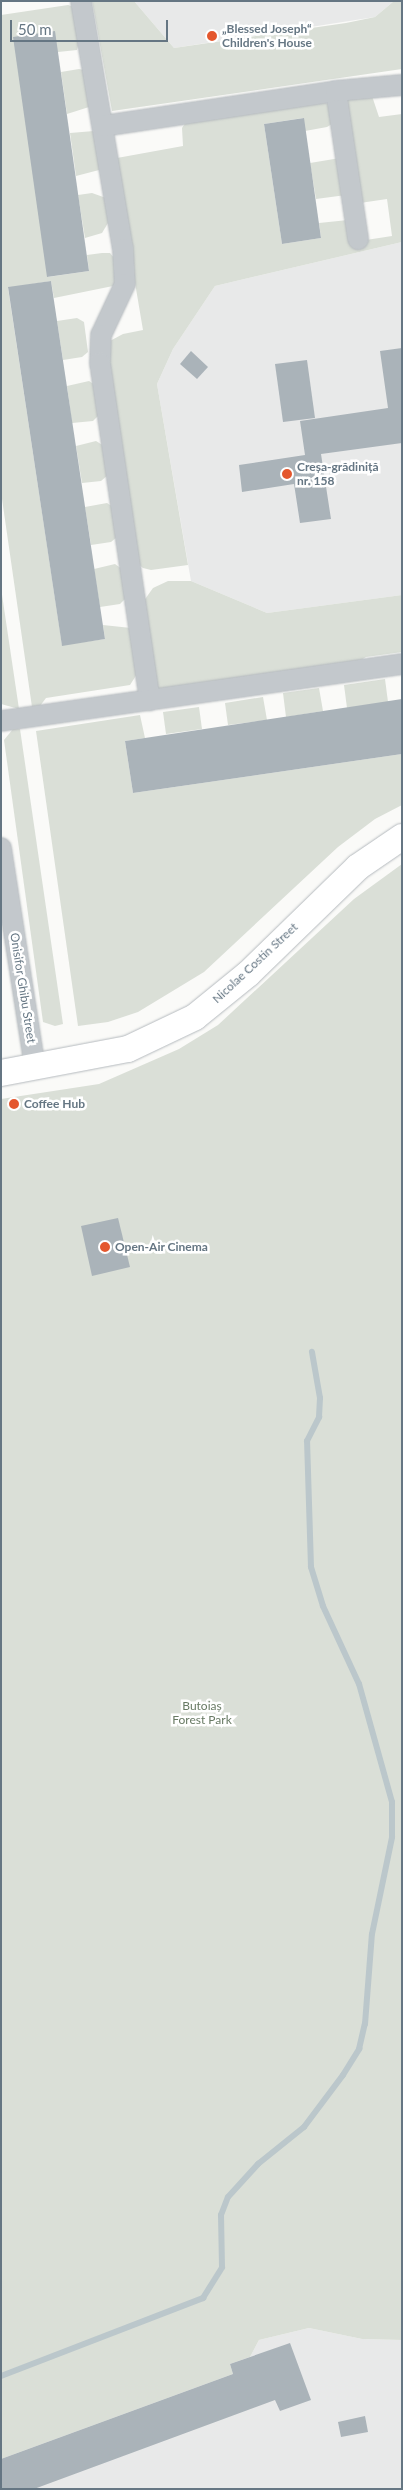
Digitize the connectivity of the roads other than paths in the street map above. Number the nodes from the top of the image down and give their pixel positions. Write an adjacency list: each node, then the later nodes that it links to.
1 (81, 1): 4 (street)
2 (402, 85): 3 (street)
3 (336, 91): 4 (street); 5 (street)
4 (102, 126): 7 (street)
5 (358, 239)
6 (402, 664): 7 (street)
7 (150, 700): 8 (street)
8 (1, 721)
9 (402, 837): 11 (main road, Nicolae Costin Street)
10 (1, 848): 11 (street, Onisifor Ghibu Street)
11 (35, 1068): 12 (main road, Nicolae Costin Street)
12 (1, 1073)

